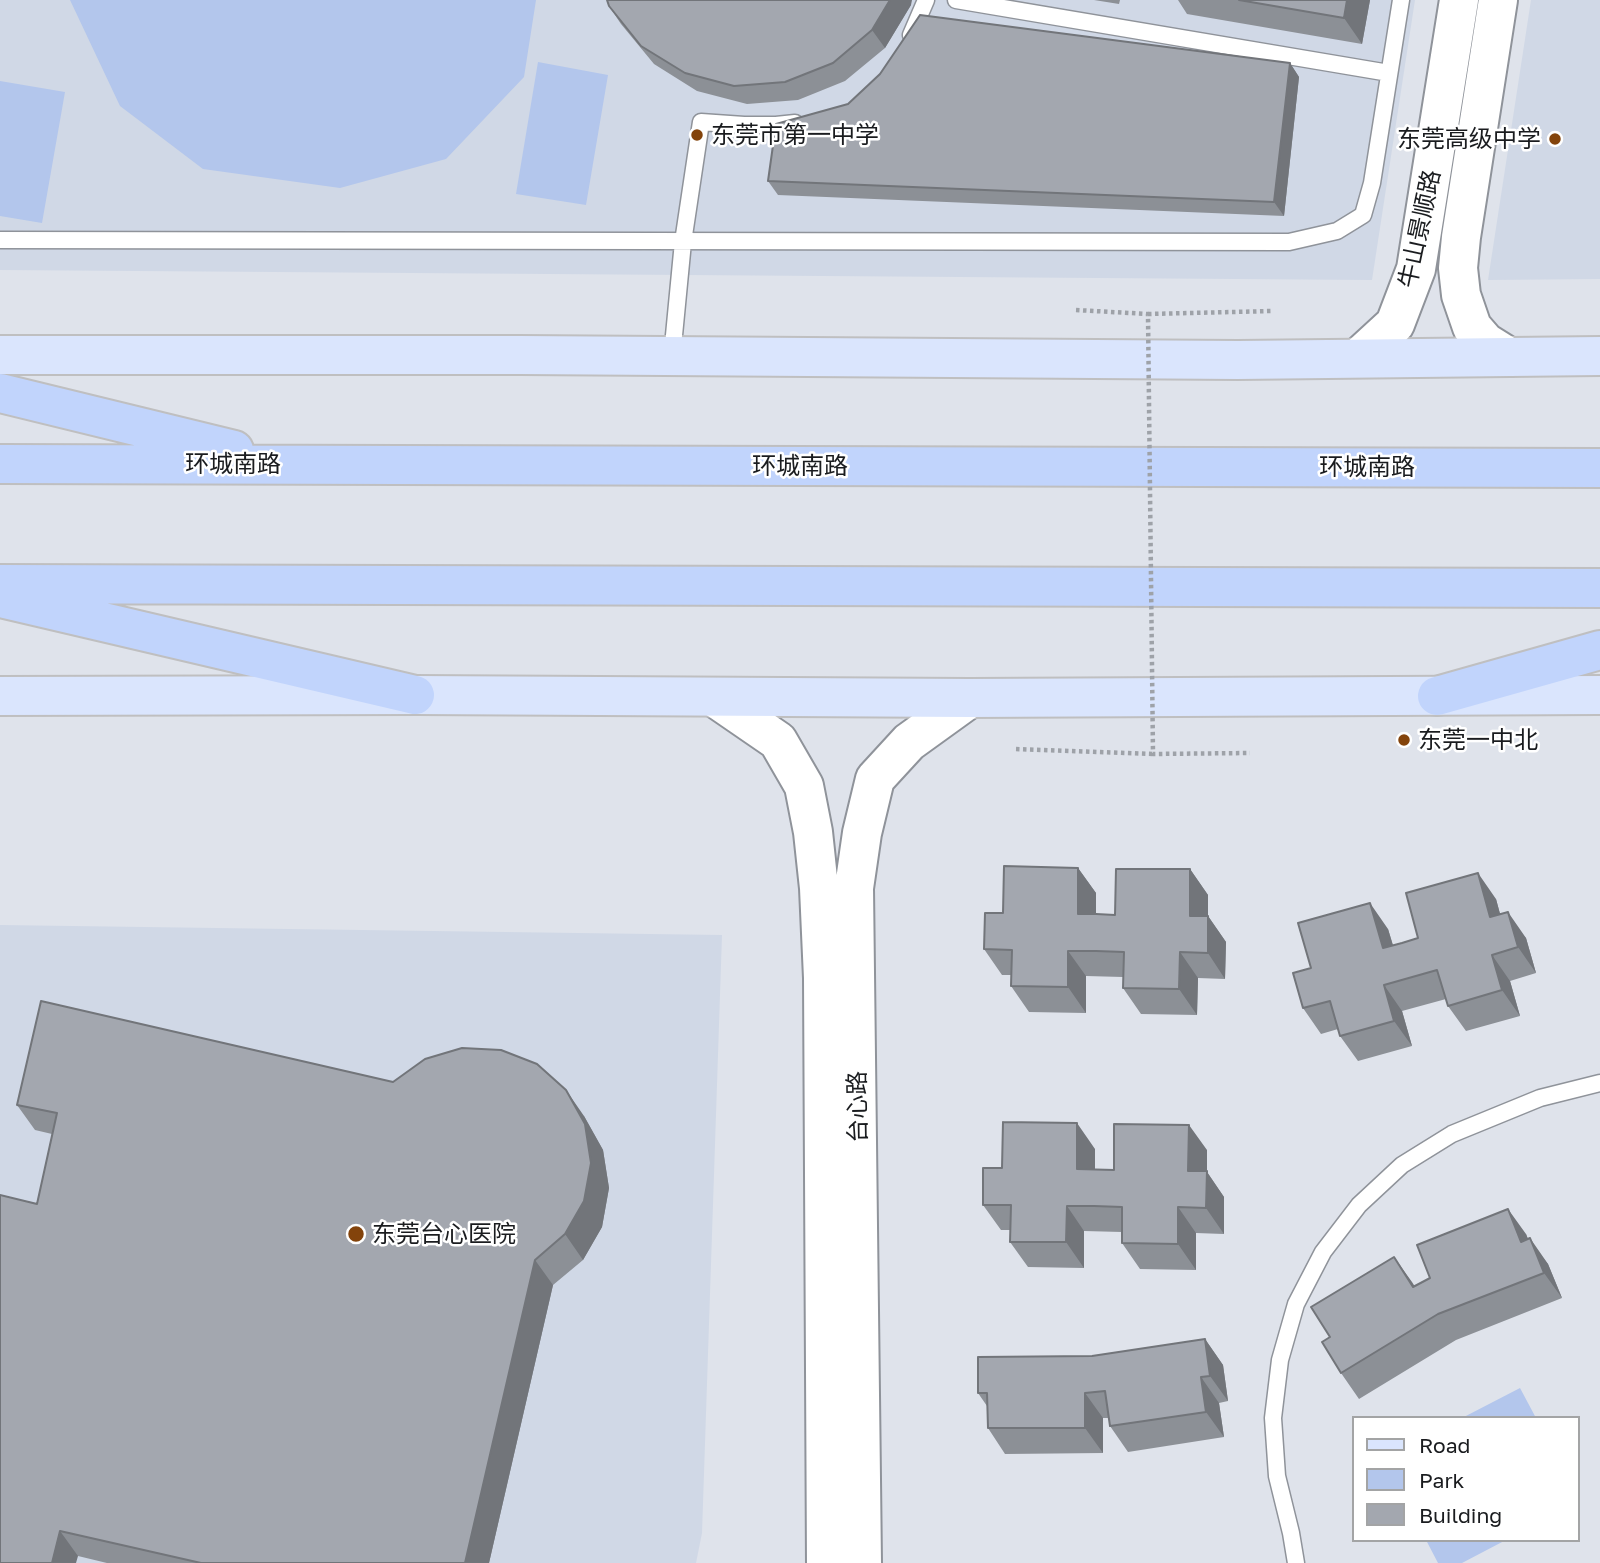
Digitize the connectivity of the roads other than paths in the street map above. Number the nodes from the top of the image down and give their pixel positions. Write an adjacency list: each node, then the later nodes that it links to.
1 (926, 0): 6 (lane)
2 (956, 0): 7 (lane)
3 (1401, 0): 7 (lane)
4 (1459, 0): 15 (main road, 牛山景顺路)
5 (1498, 0): 14 (main road, 牛山景顺路)
6 (904, 48)
7 (1389, 73): 10 (lane)
8 (808, 120): 10 (lane)
9 (0, 240): 10 (lane)
10 (683, 242): 12 (lane)
11 (0, 355): 12 (main road)
12 (673, 356): 15 (main road)
13 (1600, 356): 14 (main road)
14 (1509, 357): 15 (main road)
15 (1358, 358)
16 (0, 393): 18 (highway)
17 (0, 464): 18 (highway, 环城南路)
18 (294, 464): 19 (highway, 环城南路)
19 (1600, 468)
20 (0, 584): 21 (highway)
21 (1600, 588)
22 (0, 598): 24 (highway)
23 (1600, 650): 27 (highway)
24 (415, 695): 26 (main road); 28 (main road)
25 (1600, 695): 27 (main road)
26 (0, 696)
27 (1437, 696): 29 (main road)
28 (714, 697): 29 (main road); 31 (main road, 台心路)
29 (971, 698): 32 (main road, 台心路)
30 (1600, 1083): 33 (lane)
31 (825, 1563)
32 (862, 1563)
33 (1296, 1563)

